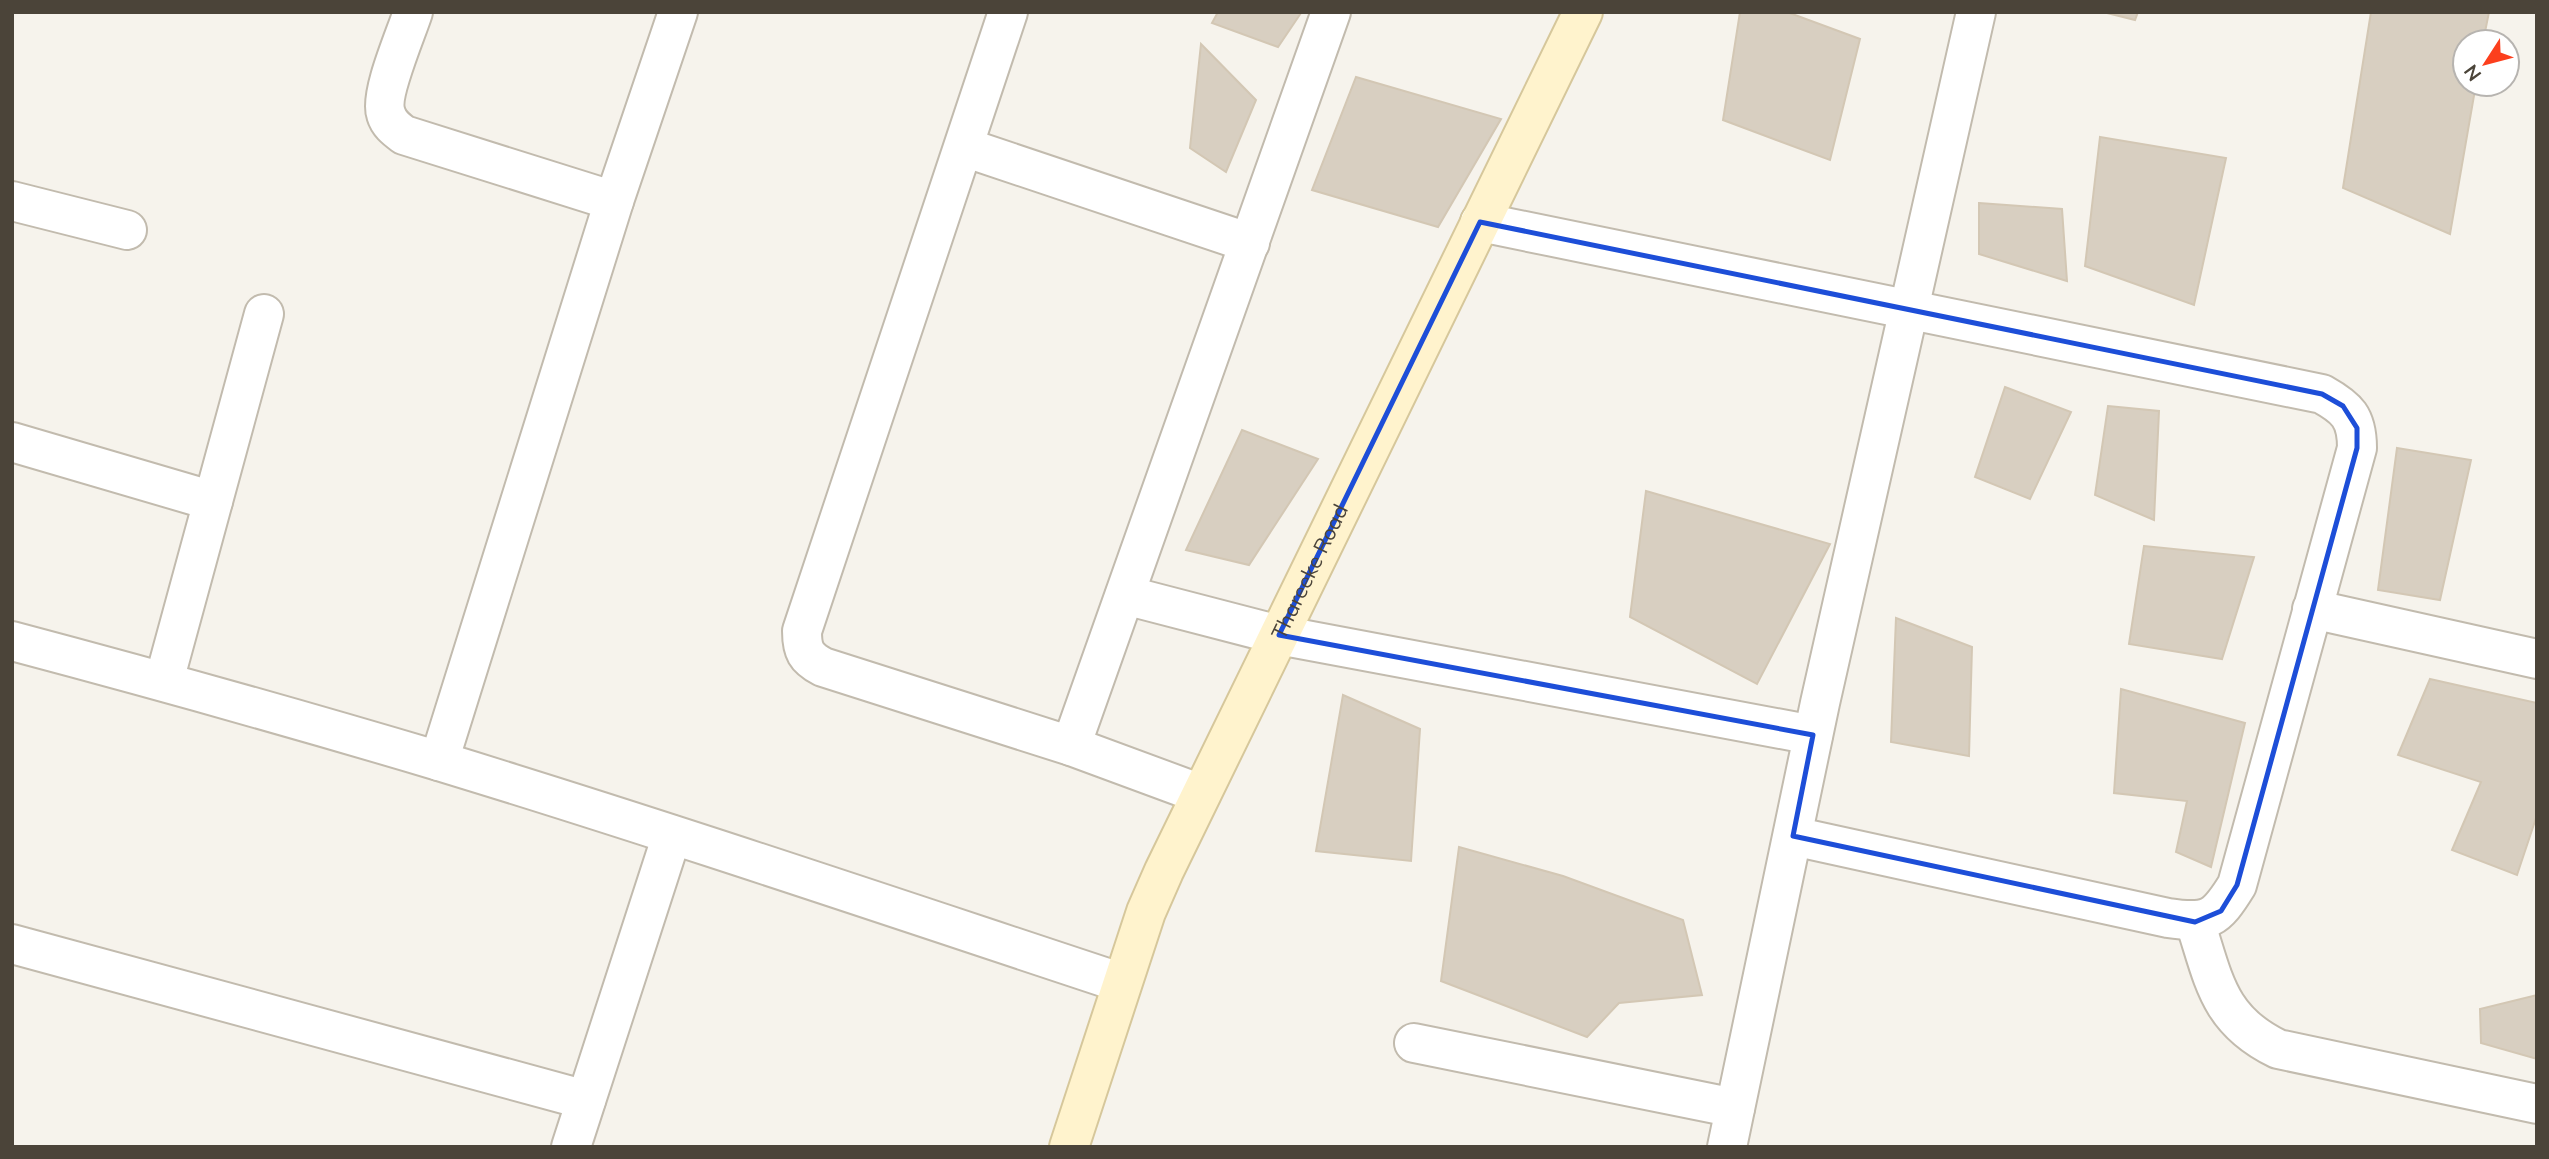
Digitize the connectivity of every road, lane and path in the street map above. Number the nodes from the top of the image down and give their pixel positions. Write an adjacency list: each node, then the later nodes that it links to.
1 (413, 12): 9 (street)
2 (678, 12): 9 (street)
3 (1008, 12): 7 (street)
4 (1331, 12): 12 (street)
5 (1583, 12): 10 (street, Thareeke Road)
6 (1976, 12): 13 (street)
7 (964, 147): 12 (street); 24 (street)
8 (12, 201): 11 (street)
9 (614, 201): 25 (street)
10 (1480, 222): 13 (street); 19 (street, Thareeke Road)
11 (127, 230)
12 (1250, 243): 17 (street)
13 (1909, 309): 18 (street); 23 (street)
14 (264, 314): 16 (street)
15 (12, 442): 16 (street)
16 (213, 501): 22 (street)
17 (1125, 595): 19 (street); 24 (street)
18 (2312, 609): 21 (street); 29 (street)
19 (1279, 635): 23 (street); 26 (street, Thareeke Road)
20 (12, 641): 22 (street)
21 (2537, 659)
22 (164, 681): 25 (street)
23 (1813, 735): 28 (street)
24 (1071, 746): 26 (street)
25 (439, 761): 27 (street)
26 (1201, 794): 31 (street, Thareeke Road)
27 (672, 835): 31 (street); 33 (street)
28 (1793, 836): 29 (street); 35 (street)
29 (2195, 922): 34 (street)
30 (12, 944): 33 (street)
31 (1122, 983): 37 (street, Thareeke Road)
32 (1414, 1043): 35 (street)
33 (586, 1100): 36 (street)
34 (2537, 1104)
35 (1735, 1108): 38 (street)
36 (571, 1147)
37 (1069, 1147)
38 (1727, 1147)

